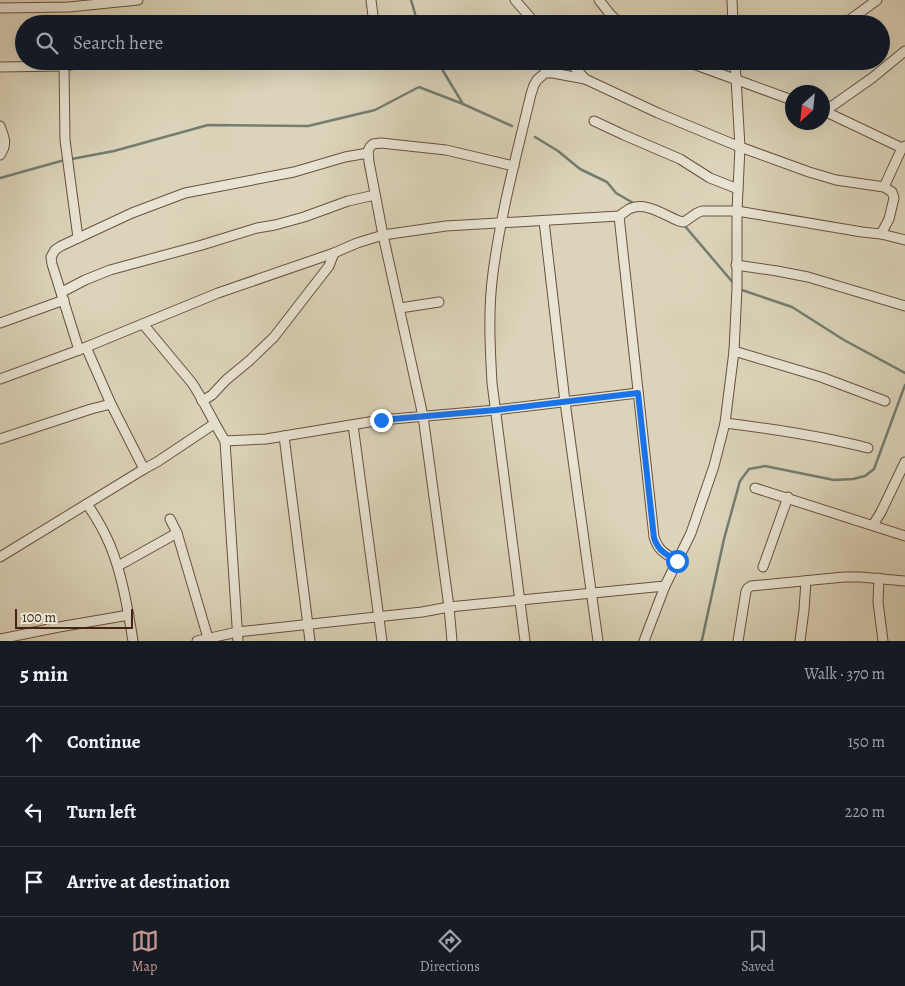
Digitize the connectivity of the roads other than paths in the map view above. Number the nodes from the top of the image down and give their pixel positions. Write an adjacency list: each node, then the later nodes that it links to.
1 (138, 0): 7 (street)
2 (371, 0): 9 (street)
3 (515, 0): 10 (street)
4 (599, 0): 11 (street)
5 (732, 0): 12 (street)
6 (877, 0): 13 (street)
7 (72, 4): 8 (street)
8 (0, 8)
9 (373, 15)
10 (528, 15)
11 (611, 15)
12 (733, 15)
13 (856, 15)
14 (905, 51): 15 (street)
15 (890, 63)
16 (0, 67): 17 (street)
17 (15, 67)
18 (64, 70): 44 (street)
19 (577, 70): 23 (street)
20 (710, 70): 24 (street)
21 (735, 70): 24 (street)
22 (882, 70): 26 (street)
23 (585, 79): 30 (street); 34 (street)
24 (736, 80): 25 (street); 30 (street)
25 (785, 98)
26 (830, 107)
27 (830, 114): 31 (street)
28 (594, 121): 36 (street)
29 (0, 126): 33 (street)
30 (740, 147): 35 (street); 36 (street)
31 (904, 147): 35 (street)
32 (368, 153): 34 (street); 37 (street); 44 (street)
33 (0, 155)
34 (514, 166): 41 (street)
35 (884, 187): 42 (street)
36 (738, 189): 38 (street)
37 (375, 194): 43 (street); 48 (street)
38 (737, 211): 39 (street); 42 (street); 47 (street)
39 (619, 216): 40 (street); 57 (street)
40 (544, 221): 41 (street); 60 (street)
41 (501, 224): 43 (street); 62 (street)
42 (882, 234): 45 (street)
43 (383, 235): 46 (street); 51 (street)
44 (78, 238): 48 (street)
45 (905, 240)
46 (334, 253): 53 (street); 58 (street)
47 (736, 265): 50 (street); 55 (street)
48 (62, 296): 52 (street); 54 (street)
49 (439, 302): 51 (street)
50 (905, 306)
51 (400, 308): 63 (street)
52 (0, 323)
53 (143, 324): 54 (street); 58 (street)
54 (82, 348): 56 (street); 61 (street)
55 (734, 351): 59 (street); 64 (street)
56 (0, 379)
57 (638, 393): 60 (street); 81 (street)
58 (202, 401): 65 (street)
59 (885, 401)
60 (565, 402): 62 (street); 88 (street)
61 (111, 404): 68 (street); 72 (street)
62 (496, 410): 63 (street); 89 (street)
63 (424, 416): 66 (street); 90 (street)
64 (725, 423): 70 (street); 81 (street)
65 (214, 424): 69 (street); 72 (street)
66 (353, 425): 67 (street); 92 (street)
67 (284, 436): 69 (street); 93 (street)
68 (0, 439)
69 (224, 441): 94 (street)
70 (868, 448)
71 (905, 462): 77 (street)
72 (144, 469): 75 (street)
73 (755, 488): 74 (street)
74 (788, 497): 77 (street); 83 (street)
75 (87, 504): 80 (street); 82 (street)
76 (170, 519): 78 (street)
77 (873, 525): 79 (street)
78 (177, 533): 82 (street); 95 (street)
79 (905, 536)
80 (0, 557)
81 (677, 561): 87 (street)
82 (118, 566): 91 (street)
83 (763, 568)
84 (879, 578): 85 (street); 86 (street); 107 (street)
85 (806, 580): 105 (street); 106 (street)
86 (905, 581)
87 (665, 586): 88 (street); 104 (street)
88 (592, 593): 89 (street); 103 (street)
89 (519, 600): 90 (street); 102 (street)
90 (449, 607): 92 (street); 101 (street)
91 (129, 615): 96 (street); 97 (street)
92 (379, 616): 93 (street); 100 (street)
93 (308, 624): 94 (street); 99 (street)
94 (238, 637): 95 (street)
95 (208, 638): 98 (street)
96 (0, 639)
97 (133, 641)
98 (197, 641)
99 (310, 641)
100 (382, 641)
101 (452, 641)
102 (525, 641)
103 (598, 641)
104 (644, 641)
105 (738, 641)
106 (800, 641)
107 (884, 641)

